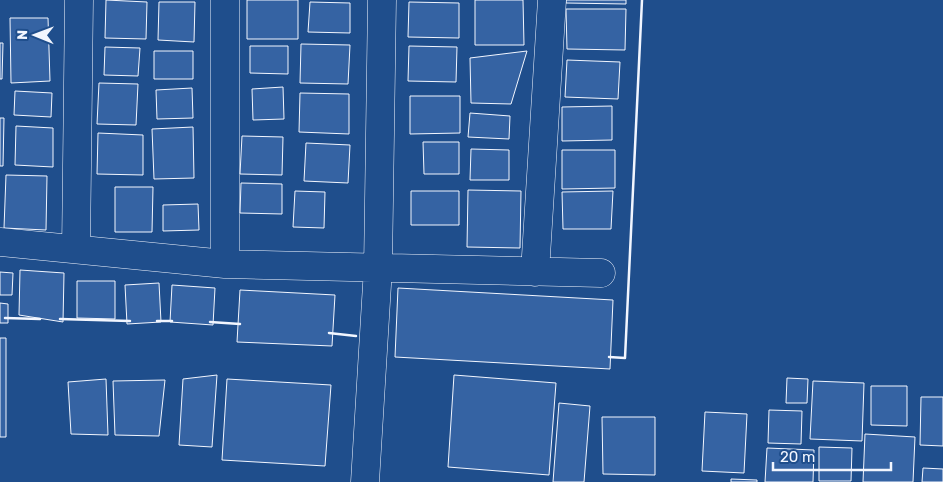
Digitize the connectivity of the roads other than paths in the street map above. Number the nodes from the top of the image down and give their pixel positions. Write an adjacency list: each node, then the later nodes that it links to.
1 (79, 0): 6 (street)
2 (225, 0): 7 (street)
3 (382, 0): 8 (street)
4 (552, 0): 9 (street)
5 (0, 242): 6 (street)
6 (76, 249): 7 (street)
7 (225, 264): 8 (street)
8 (378, 268): 9 (street); 11 (street)
9 (536, 272): 10 (street)
10 (601, 273)
11 (365, 482)

